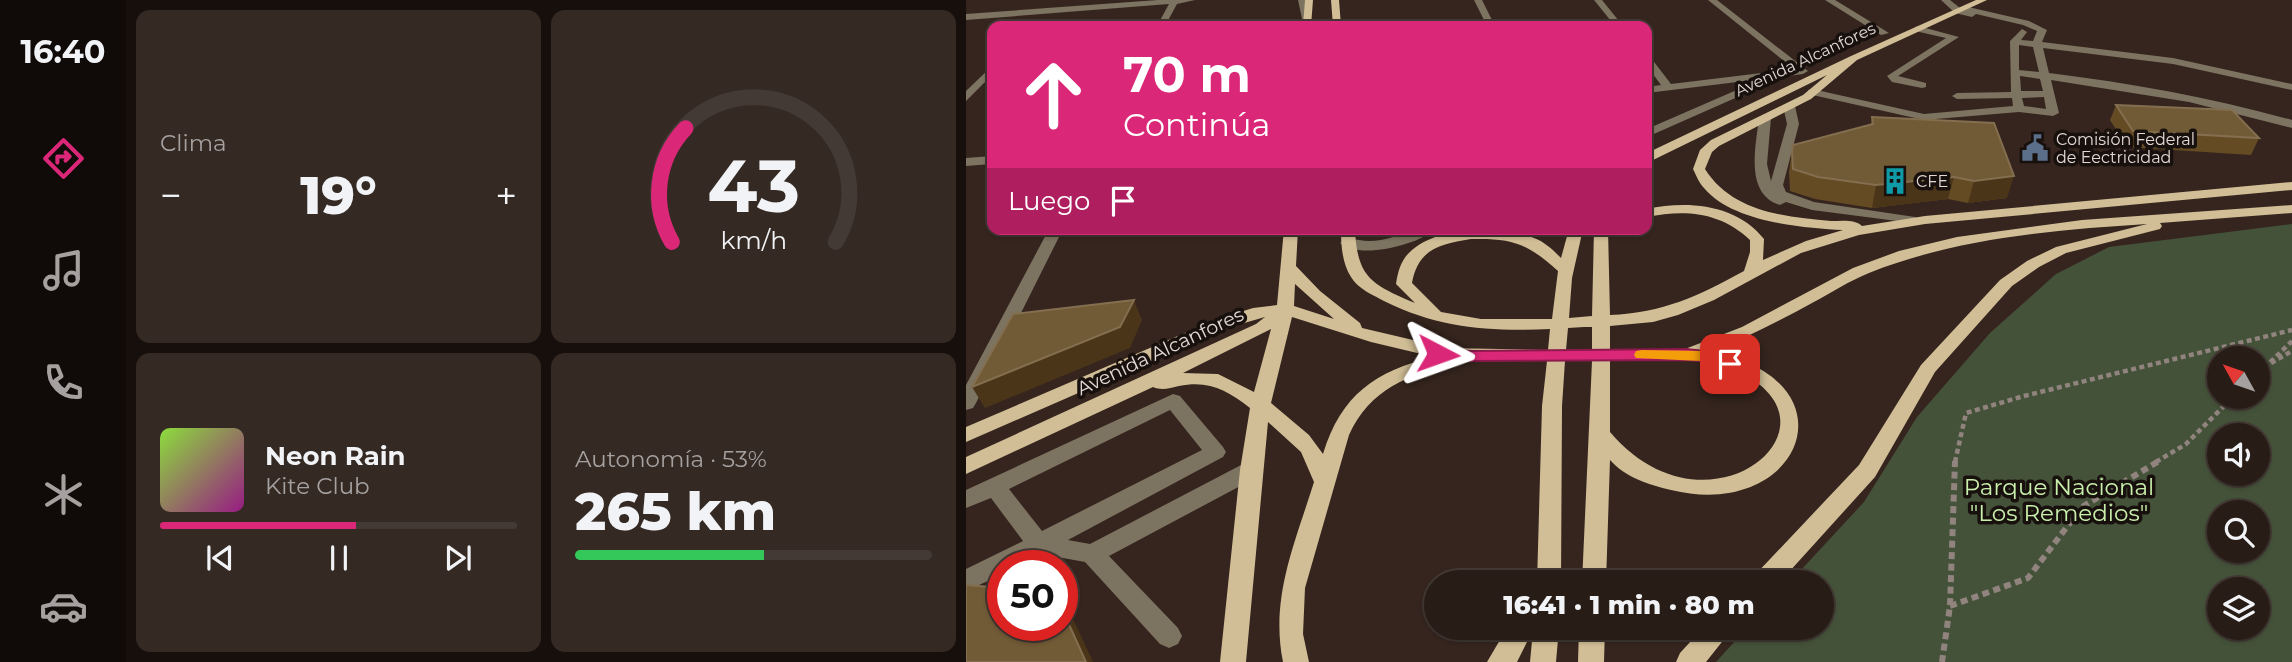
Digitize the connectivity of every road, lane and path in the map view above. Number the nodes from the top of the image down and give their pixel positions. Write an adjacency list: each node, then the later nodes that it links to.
1 (1057, 0): 13 (street)
2 (1191, 0): 11 (street)
3 (1302, 0): 18 (street)
4 (1309, 0): 19 (main road)
5 (1335, 0): 20 (main road)
6 (1478, 0): 21 (street)
7 (1598, 0): 22 (street)
8 (1712, 0): 32 (street)
9 (1829, 0): 25 (street)
10 (1983, 0): 12 (main road, Avenida Alcanfores)
11 (1175, 1): 13 (street); 17 (street)
12 (1955, 4): 15 (street); 23 (main road, Avenida Alcanfores); 25 (main road, Avenida Alcanfores)
13 (1047, 10): 14 (street); 16 (street)
14 (966, 17)
15 (2007, 20): 27 (street); 28 (street)
16 (1037, 21)
17 (1164, 21)
18 (1306, 21)
19 (1307, 21)
20 (1337, 21)
21 (1488, 21)
22 (1615, 21)
23 (1918, 29): 26 (street); 29 (main road, Avenida Alcanfores)
24 (1967, 30): 26 (street)
25 (1884, 33): 32 (main road, Avenida Alcanfores)
26 (1954, 37): 38 (street)
27 (2015, 42): 28 (street); 30 (street)
28 (2037, 43): 35 (street); 39 (street)
29 (1854, 58): 43 (main road); 53 (main road, Avenida Alcanfores)
30 (2014, 62): 35 (street); 37 (street)
31 (1652, 66): 40 (street)
32 (1803, 71): 34 (street); 52 (main road, Avenida Alcanfores)
33 (987, 75): 45 (street)
34 (1779, 75): 40 (street); 51 (street, Avenida Alcanfores)
35 (2045, 80): 37 (street); 37 (street); 46 (street); 48 (street)
36 (1988, 83): 37 (street)
37 (2015, 84): 44 (street); 48 (street)
38 (1922, 85)
39 (2292, 87)
40 (1669, 88): 41 (street)
41 (1652, 90)
42 (2219, 91): 46 (street)
43 (1812, 92): 47 (main road); 48 (street)
44 (1957, 96)
45 (966, 98)
46 (2209, 101): 50 (street)
47 (1789, 106): 49 (main road); 60 (street)
48 (2019, 109)
49 (1765, 118): 60 (street); 60 (main road)
50 (2292, 124)
51 (1652, 131)
52 (1652, 144)
53 (1652, 156)
54 (987, 160): 55 (street)
55 (966, 162)
56 (2292, 186): 60 (main road)
57 (2292, 209): 59 (main road)
58 (1652, 213): 69 (main road)
59 (2208, 213): 76 (main road); 95 (main road)
60 (1902, 224): 69 (main road)
61 (1053, 235): 81 (street)
62 (1292, 235): 67 (main road)
63 (1413, 235): 65 (street)
64 (1574, 235): 68 (main road)
65 (1348, 236): 71 (main road)
66 (1600, 240): 84 (main road)
67 (1289, 268): 70 (main road); 73 (main road)
68 (1564, 273): 71 (main road); 93 (main road)
69 (1751, 273): 71 (main road)
70 (1285, 310): 73 (main road); 80 (main road, Avenida Alcanfores); 82 (main road); 85 (main road, Avenida Alcanfores)
71 (1444, 320)
72 (2292, 330): 97 (path)
73 (1362, 334): 77 (main road)
74 (2292, 341): 78 (path)
75 (2292, 351): 79 (path)
76 (1687, 355): 77 (main road); 84 (main road)
77 (1471, 356): 88 (main road)
78 (2270, 361)
79 (2270, 363)
80 (1128, 392): 82 (main road); 86 (main road, Avenida Alcanfores)
81 (966, 403)
82 (1260, 407): 87 (main road); 88 (main road)
83 (2221, 410): 97 (path)
84 (1600, 434): 94 (main road)
85 (966, 435)
86 (966, 466)
87 (1251, 470): 92 (street); 103 (main road)
88 (1324, 481): 104 (main road)
89 (994, 486): 90 (street); 91 (street); 91 (street)
90 (966, 500)
91 (1039, 544): 92 (street); 96 (street)
92 (1092, 554): 98 (street)
93 (1548, 570)
94 (1595, 570)
95 (1775, 570)
96 (966, 581)
97 (1950, 606): 109 (path)
98 (1169, 636)
99 (1515, 640): 105 (main road)
100 (1545, 640): 106 (main road)
101 (1592, 640): 107 (main road)
102 (1709, 640): 108 (main road)
103 (1233, 662)
104 (1296, 662)
105 (1500, 662)
106 (1543, 662)
107 (1591, 662)
108 (1689, 662)
109 (1942, 662)

